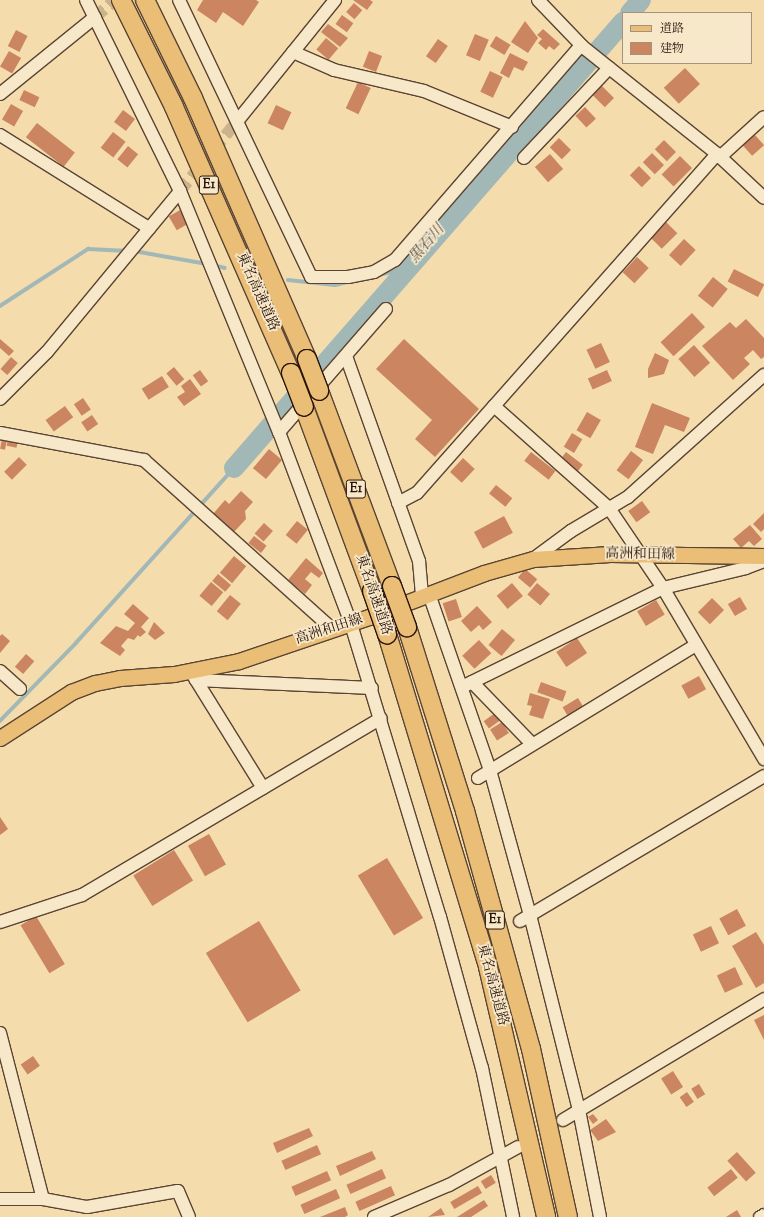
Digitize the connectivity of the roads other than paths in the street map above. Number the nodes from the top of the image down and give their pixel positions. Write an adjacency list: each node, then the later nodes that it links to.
1 (86, 0): 7 (street)
2 (121, 0): 66 (highway, 東名高速道路 / E1, bridge)
3 (145, 0): 67 (highway, 東名高速道路 / E1, bridge)
4 (179, 0): 13 (street)
5 (335, 0): 9 (street)
6 (538, 0): 8 (street)
7 (95, 17): 11 (street); 18 (street)
8 (582, 46): 10 (street); 14 (street)
9 (293, 52): 13 (street); 14 (street)
10 (607, 66): 16 (street); 17 (street)
11 (0, 94)
12 (764, 117): 16 (street)
13 (238, 119): 14 (street)
14 (512, 126)
15 (0, 135): 20 (street)
16 (719, 155): 19 (street); 25 (street)
17 (524, 158)
18 (180, 190): 20 (street); 26 (street)
19 (764, 198)
20 (148, 228): 24 (street)
21 (386, 309): 22 (street)
22 (346, 356): 26 (street); 28 (street)
23 (764, 374): 29 (street)
24 (0, 399)
25 (494, 406): 28 (street); 29 (street)
26 (278, 430): 36 (street)
27 (0, 433): 37 (street)
28 (398, 503): 35 (street)
29 (609, 508): 30 (street); 32 (street)
30 (640, 555): 31 (main road, 高洲和田線); 32 (main road, 高洲和田線); 34 (street)
31 (764, 556)
32 (533, 559): 35 (main road, 高洲和田線)
33 (764, 561): 34 (street)
34 (663, 588): 38 (street); 41 (street)
35 (426, 595): 36 (main road, 高洲和田線); 41 (street)
36 (350, 621): 37 (main road, 高洲和田線); 42 (street)
37 (331, 628): 40 (main road, 高洲和田線)
38 (696, 645): 46 (street); 47 (street)
39 (0, 671): 43 (street)
40 (194, 676): 42 (street); 45 (main road, 高洲和田線); 51 (street)
41 (467, 684): 46 (street); 48 (street)
42 (372, 688): 44 (street)
43 (20, 689)
44 (381, 718): 51 (street); 59 (street)
45 (0, 738)
46 (532, 744): 48 (street)
47 (764, 758)
48 (490, 770): 50 (street); 52 (street)
49 (764, 776): 52 (street)
50 (478, 778)
51 (262, 788): 53 (street)
52 (525, 918): 56 (street)
53 (0, 922)
54 (764, 999): 56 (street)
55 (0, 1033): 61 (street)
56 (579, 1110): 57 (street); 68 (street)
57 (563, 1120)
58 (518, 1146): 59 (street)
59 (502, 1156): 64 (street); 65 (street)
60 (0, 1199): 61 (street)
61 (43, 1199): 63 (street)
62 (764, 1215): 69 (street)
63 (189, 1217)
64 (374, 1217)
65 (513, 1217)
66 (546, 1217)
67 (568, 1217)
68 (600, 1217)
69 (760, 1217)

